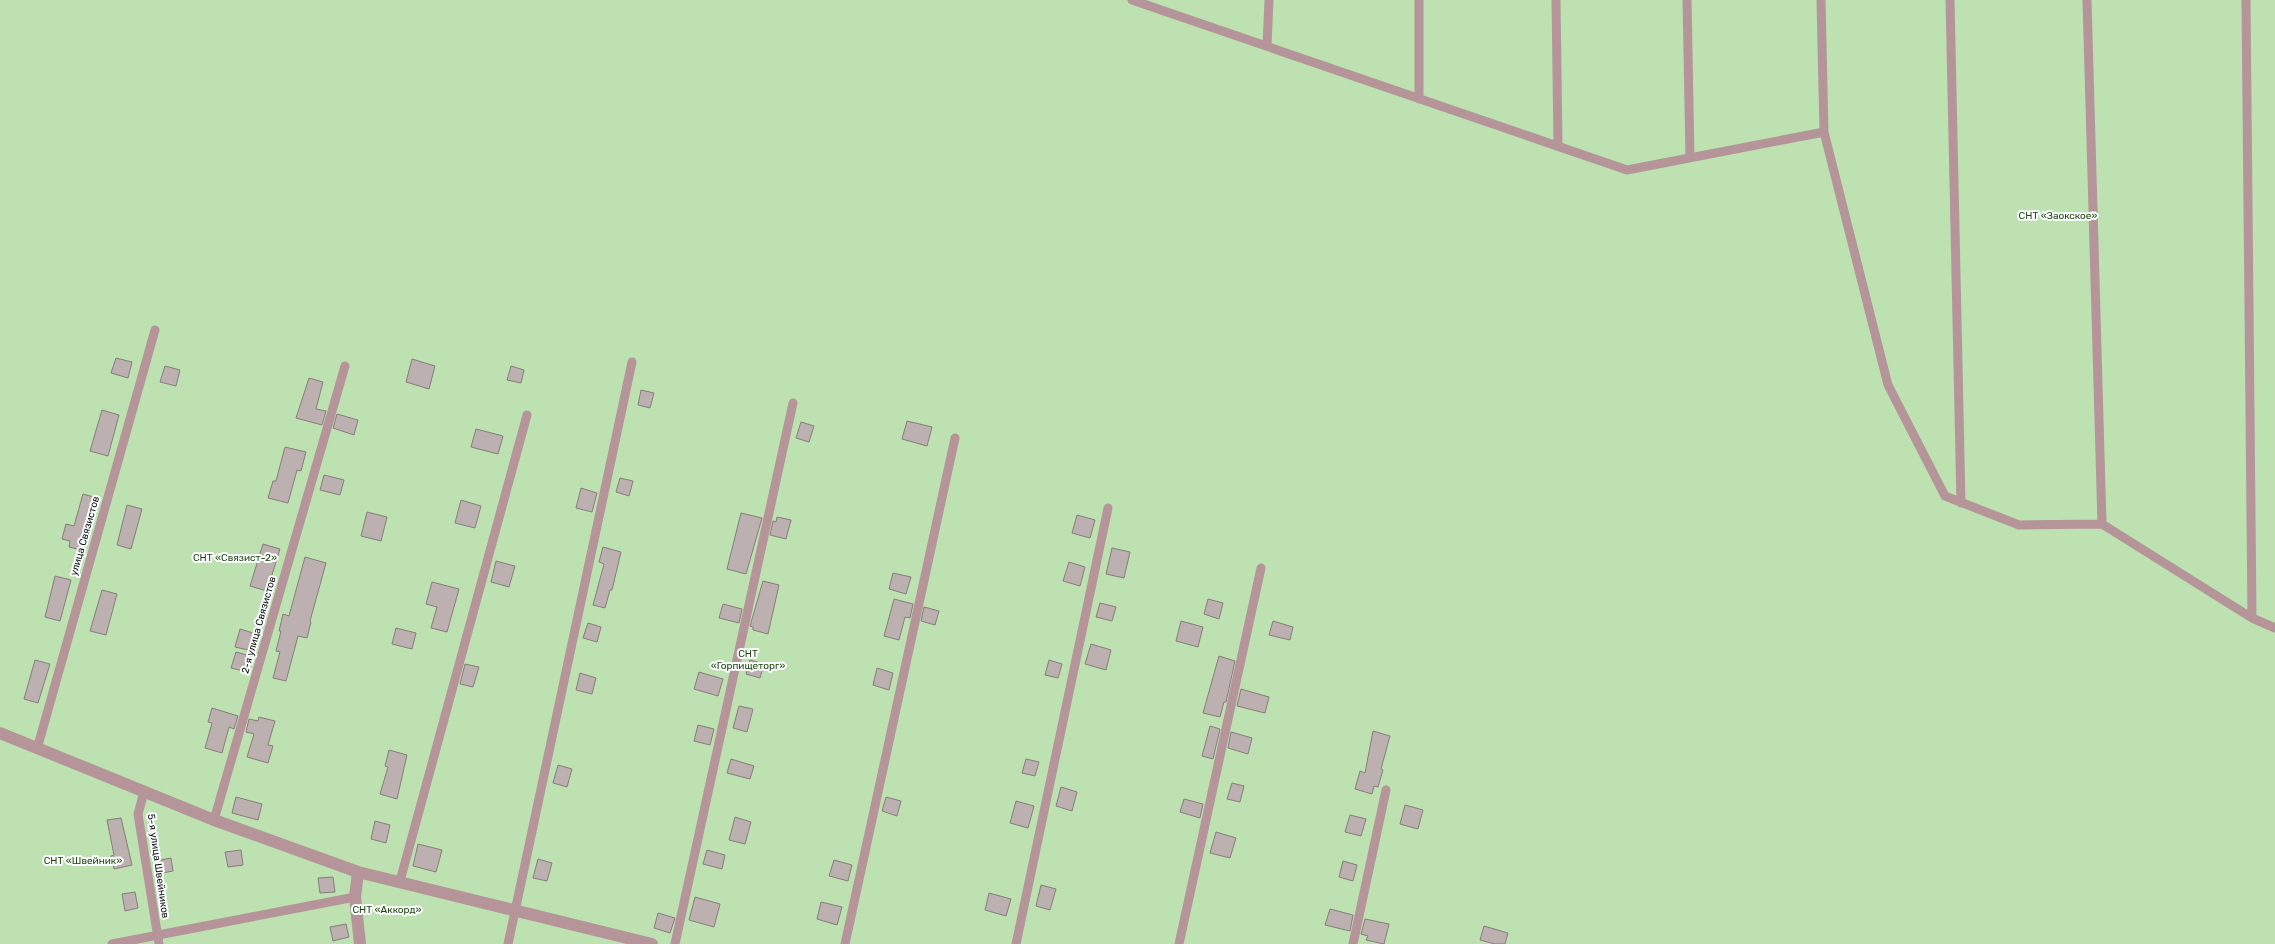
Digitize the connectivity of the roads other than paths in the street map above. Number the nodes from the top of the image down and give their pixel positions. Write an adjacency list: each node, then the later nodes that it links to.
1 (1132, 0): 10 (lane)
2 (1269, 0): 10 (lane)
3 (1420, 0): 11 (lane)
4 (1556, 0): 13 (lane)
5 (1687, 0): 14 (lane)
6 (1821, 0): 12 (lane)
7 (1950, 0): 21 (lane)
8 (2087, 0): 23 (lane)
9 (2246, 0): 25 (lane)
10 (1267, 46): 11 (lane)
11 (1420, 99): 13 (lane)
12 (1824, 132): 14 (lane); 21 (lane)
13 (1558, 146): 14 (lane)
14 (1690, 158)
15 (155, 330): 28 (lane, улица Связистов)
16 (632, 362): 35 (lane)
17 (345, 366): 31 (lane, 2-я улица Связистов)
18 (793, 403): 41 (lane)
19 (527, 415): 33 (lane)
20 (955, 438): 42 (lane)
21 (1961, 502): 23 (lane)
22 (1108, 508): 43 (lane)
23 (2102, 524): 25 (lane)
24 (1261, 568): 44 (lane)
25 (2252, 618): 26 (lane)
26 (2275, 628)
27 (0, 733): 28 (street)
28 (37, 749): 30 (street)
29 (1386, 790): 45 (lane)
30 (144, 792): 31 (street); 36 (lane, 5-я улица Швейников)
31 (214, 820): 32 (street)
32 (358, 872): 33 (street); 34 (street)
33 (400, 881): 35 (street)
34 (355, 897): 36 (lane); 38 (street)
35 (516, 910): 39 (lane); 40 (street)
36 (158, 940): 37 (lane)
37 (112, 944)
38 (360, 944)
39 (508, 944)
40 (652, 944)
41 (675, 944)
42 (845, 944)
43 (1016, 944)
44 (1179, 944)
45 (1353, 944)

